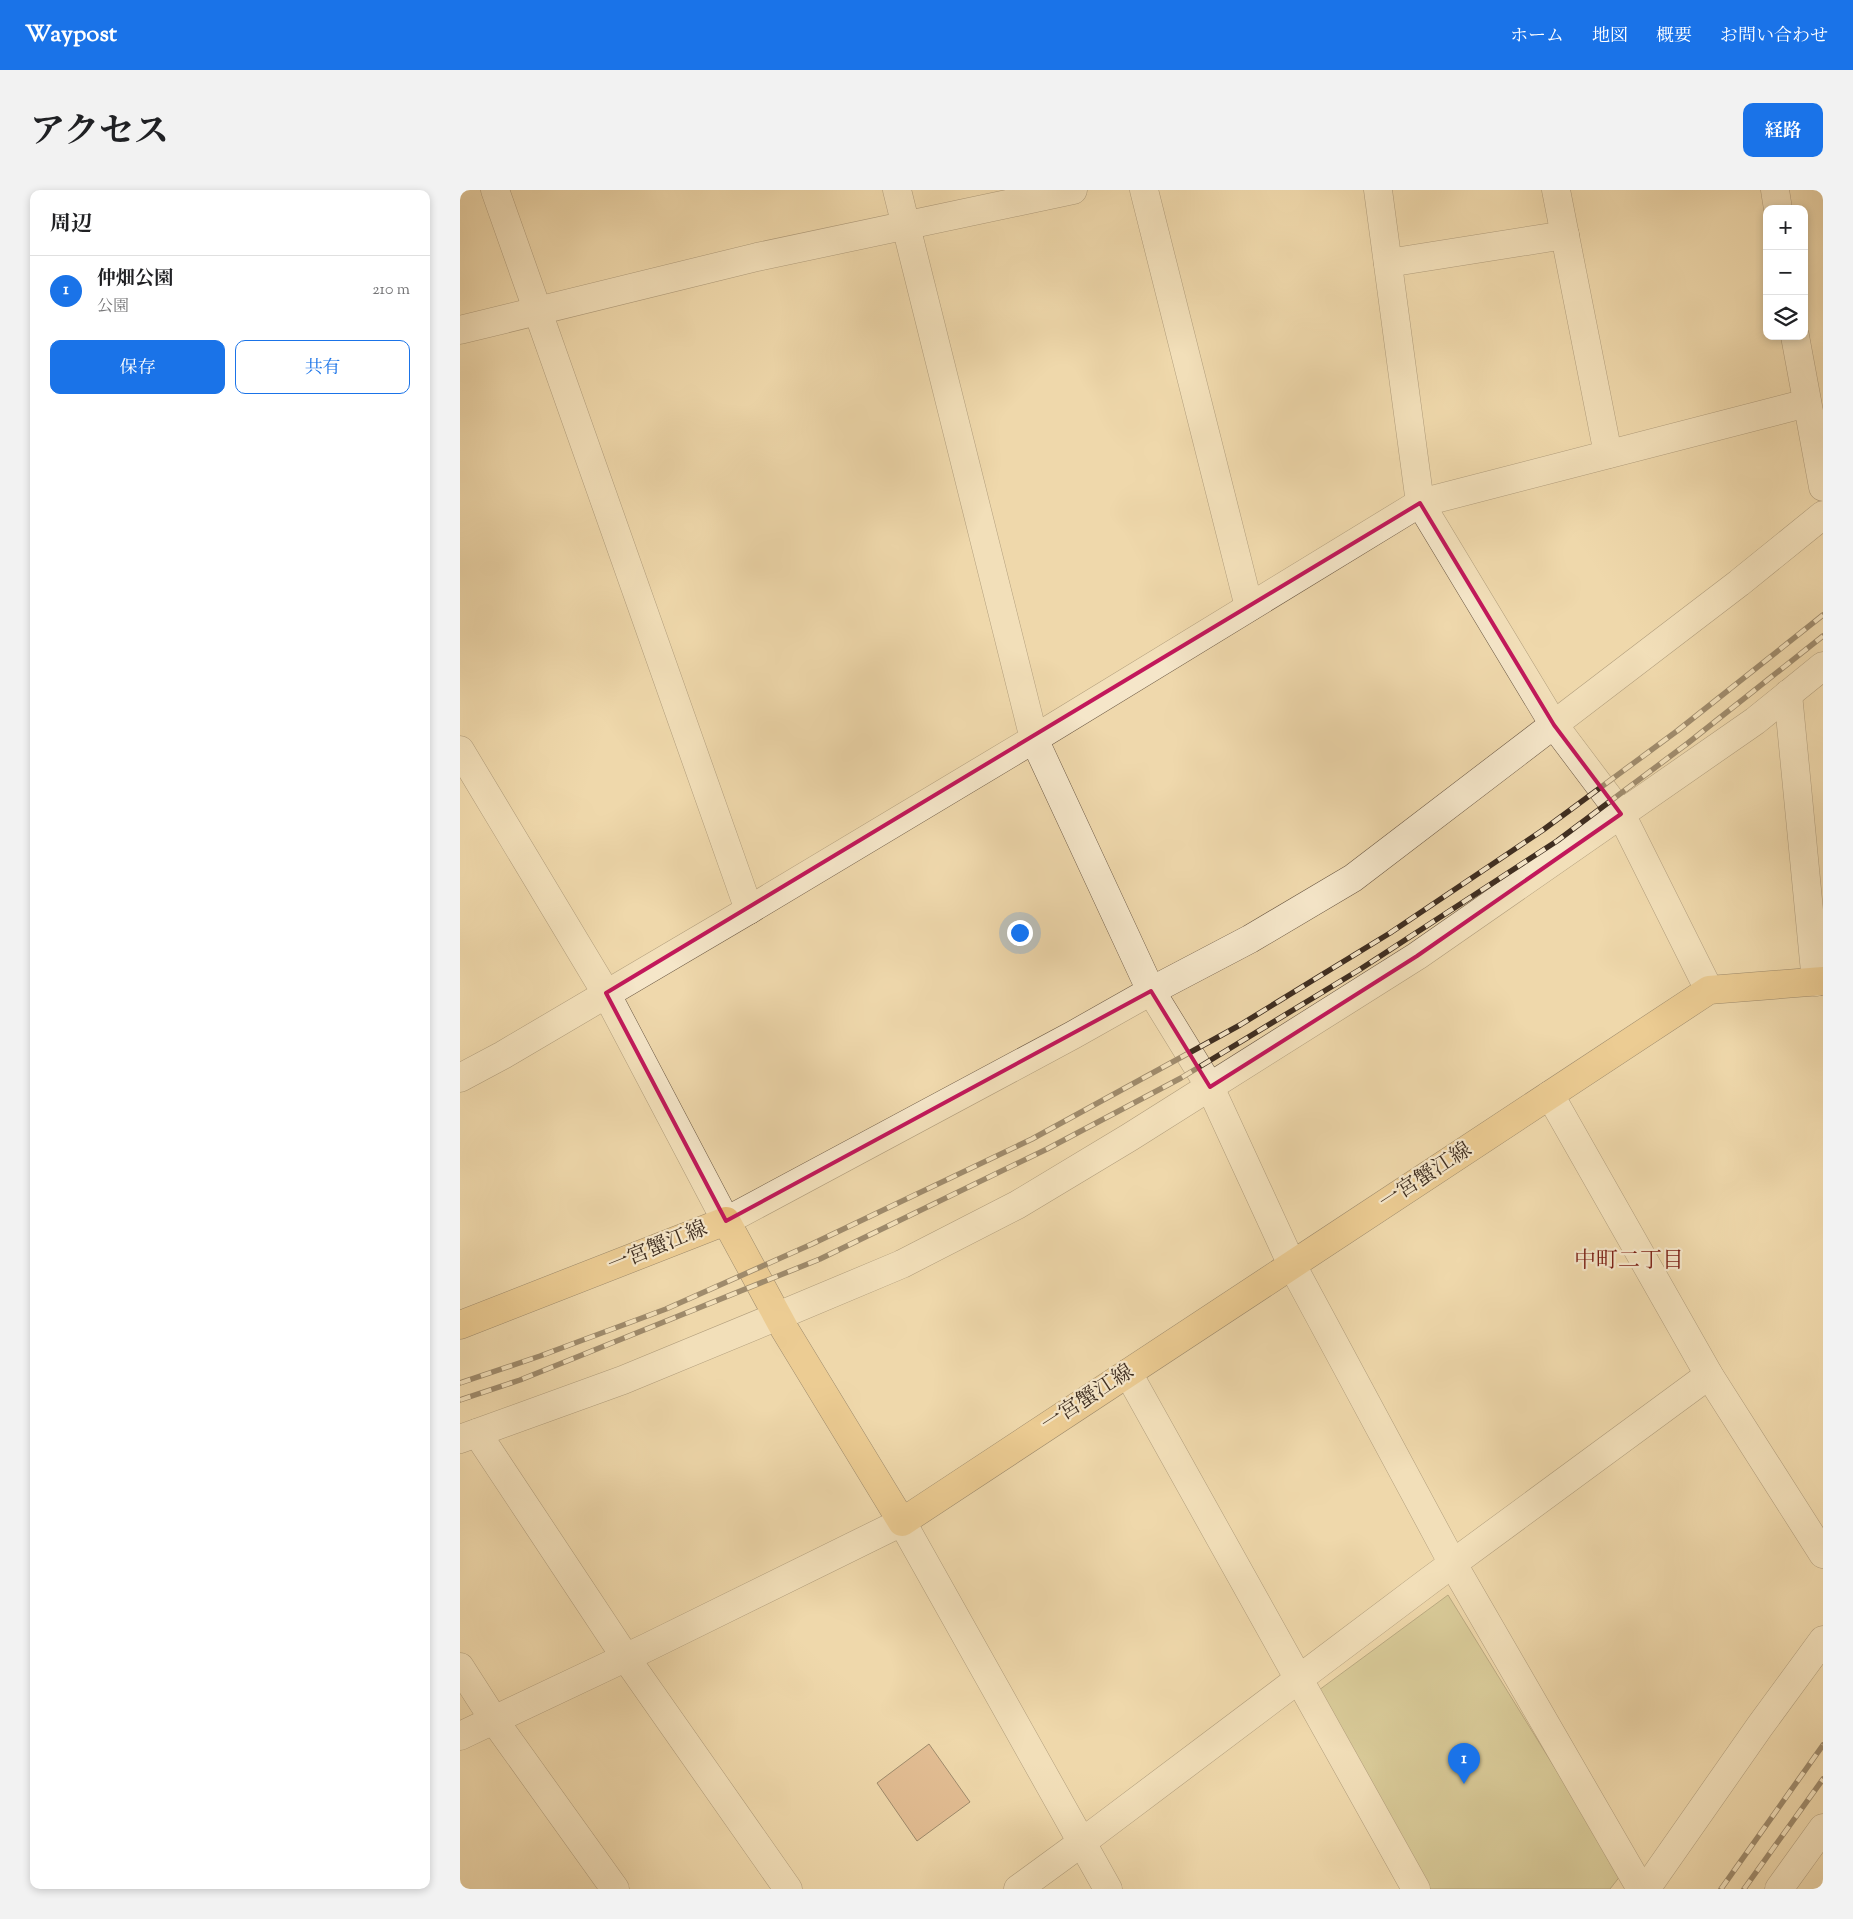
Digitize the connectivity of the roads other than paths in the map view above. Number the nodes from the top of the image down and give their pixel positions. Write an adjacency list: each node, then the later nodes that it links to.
1 (495, 190): 12 (street)
2 (897, 190): 9 (street)
3 (1073, 190): 9 (street)
4 (1144, 190): 20 (street)
5 (1378, 190): 11 (street)
6 (1556, 190): 10 (street)
7 (1776, 190): 8 (street)
8 (1778, 205)
9 (907, 225): 12 (street); 24 (street)
10 (1565, 235): 11 (street); 16 (street)
11 (1388, 263): 18 (street)
12 (538, 311): 13 (street); 27 (street)
13 (460, 330)
14 (1796, 340): 15 (street)
15 (1807, 403): 16 (street); 17 (street)
16 (1608, 454): 18 (street)
17 (1823, 488)
18 (1420, 503): 20 (street); 23 (street)
19 (1823, 516): 23 (street)
20 (1248, 608): 24 (street)
21 (1823, 666): 22 (street)
22 (1788, 694): 26 (street); 28 (street)
23 (1554, 725): 26 (street); 29 (street)
24 (1034, 739): 27 (street); 29 (street)
25 (460, 750): 31 (street)
26 (1621, 814): 30 (street); 33 (street)
27 (749, 910): 31 (street)
28 (1819, 981): 30 (main road, 一宮蟹江線)
29 (1151, 990): 33 (street); 35 (street)
30 (1709, 990): 34 (main road, 一宮蟹江線)
31 (606, 993): 32 (street); 35 (street)
32 (460, 1078)
33 (1210, 1087): 36 (street); 37 (street)
34 (1550, 1095): 36 (main road, 一宮蟹江線); 40 (street)
35 (726, 1221): 37 (main road, 一宮蟹江線); 38 (main road, 一宮蟹江線)
36 (1292, 1265): 39 (main road, 一宮蟹江線); 44 (street)
37 (778, 1316): 41 (street); 42 (main road, 一宮蟹江線)
38 (460, 1325)
39 (1128, 1373): 42 (main road, 一宮蟹江線); 48 (street)
40 (1709, 1375): 43 (street); 44 (street)
41 (468, 1436): 46 (street)
42 (902, 1522): 46 (street); 52 (street)
43 (1823, 1554)
44 (1453, 1564): 48 (street); 58 (street)
45 (1823, 1640): 59 (street)
46 (626, 1658): 49 (street); 54 (street)
47 (460, 1667): 49 (street)
48 (1299, 1679): 52 (street); 57 (street)
49 (494, 1720): 50 (street); 53 (street)
50 (460, 1736)
51 (1823, 1828): 60 (street)
52 (1081, 1843): 55 (street); 56 (street)
53 (616, 1889)
54 (788, 1889)
55 (1018, 1889)
56 (1108, 1889)
57 (1416, 1889)
58 (1641, 1889)
59 (1646, 1889)
60 (1779, 1889)

